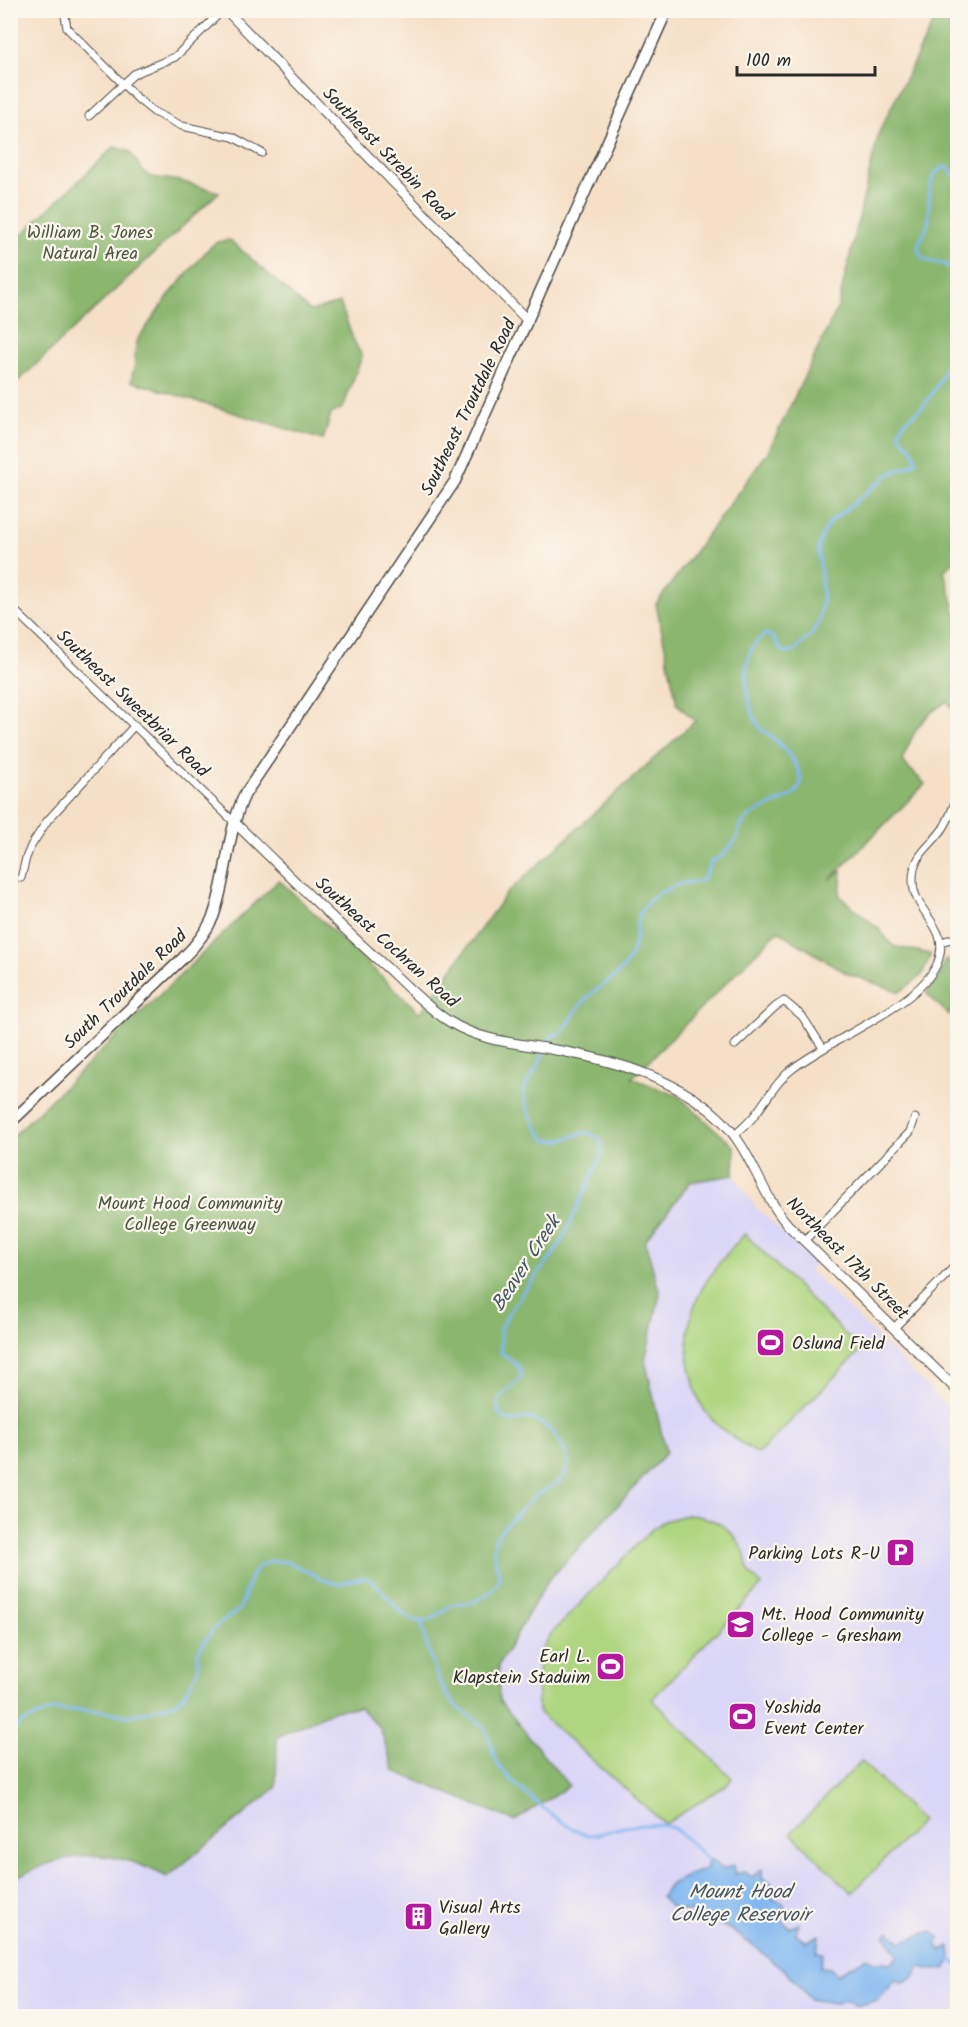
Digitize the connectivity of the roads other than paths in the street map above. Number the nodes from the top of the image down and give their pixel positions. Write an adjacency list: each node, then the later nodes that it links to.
1 (224, 10): 4 (street); 7 (street, Southeast Strebin Road)
2 (667, 10): 7 (main road, Southeast Troutdale Road)
3 (64, 13): 4 (street)
4 (123, 83): 5 (street); 6 (street)
5 (89, 116)
6 (262, 153)
7 (528, 321): 11 (main road, Southeast Troutdale Road)
8 (10, 606): 9 (street, Southeast Sweetbriar Road)
9 (135, 725): 11 (street, Southeast Sweetbriar Road); 12 (street)
10 (957, 794): 14 (street)
11 (234, 822): 17 (street, Southeast Cochran Road); 19 (main road, South Troutdale Road)
12 (21, 878)
13 (957, 937): 14 (street)
14 (941, 942): 16 (street)
15 (735, 1045): 16 (street)
16 (823, 1048): 20 (street)
17 (645, 1075): 20 (street, Northeast 17th Street)
18 (915, 1118): 21 (street)
19 (10, 1123)
20 (735, 1135): 21 (street, Northeast 17th Street)
21 (804, 1241): 23 (street, Northeast 17th Street)
22 (957, 1263): 23 (street)
23 (894, 1328): 24 (street, Northeast 17th Street)
24 (957, 1391)

